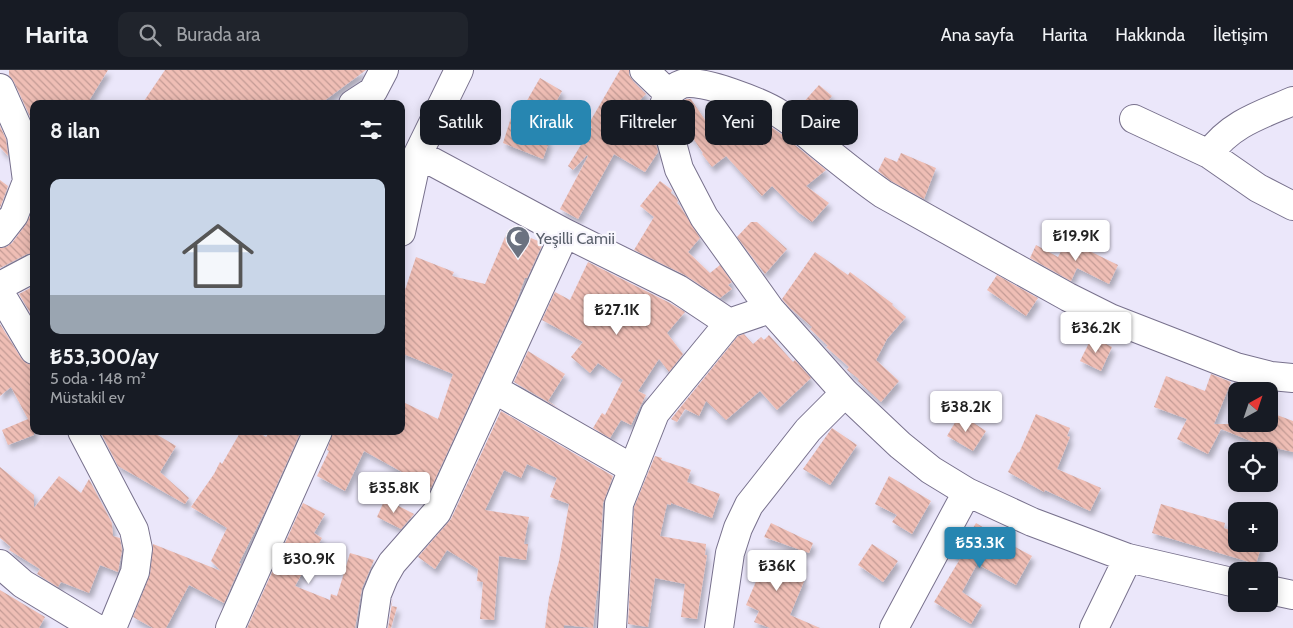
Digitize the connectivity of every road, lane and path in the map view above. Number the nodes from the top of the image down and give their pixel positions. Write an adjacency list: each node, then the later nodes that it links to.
1 (384, 70): 6 (street)
2 (459, 70): 9 (street)
3 (644, 70): 5 (street)
4 (0, 88): 13 (street)
5 (669, 94): 18 (street); 21 (street)
6 (359, 100)
7 (1293, 101): 10 (street)
8 (1134, 119): 10 (street)
9 (418, 154): 12 (street); 14 (street)
10 (1208, 154): 11 (street)
11 (1293, 206)
12 (405, 214)
13 (0, 233)
14 (565, 234): 19 (street); 22 (street)
15 (30, 270): 16 (street)
16 (0, 286)
17 (0, 293): 20 (street)
18 (770, 309): 19 (street); 23 (street)
19 (729, 323): 26 (street)
20 (30, 343)
21 (1293, 378)
22 (494, 389): 26 (street); 35 (street)
23 (844, 393): 27 (street); 37 (street)
24 (84, 435): 33 (street)
25 (316, 435): 34 (street)
26 (633, 469): 36 (street)
27 (967, 492): 28 (street); 38 (street)
28 (1128, 558): 30 (street); 39 (street)
29 (0, 564): 33 (street)
30 (1228, 581)
31 (1278, 592): 32 (street)
32 (1293, 595)
33 (94, 627)
34 (230, 628)
35 (372, 628)
36 (612, 628)
37 (719, 628)
38 (894, 628)
39 (1094, 628)

